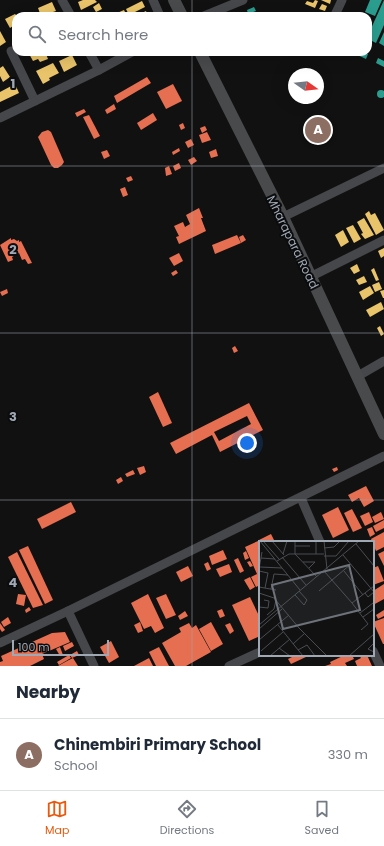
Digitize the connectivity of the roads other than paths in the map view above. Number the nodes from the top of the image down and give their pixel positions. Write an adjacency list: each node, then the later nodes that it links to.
1 (62, 0): 6 (street)
2 (153, 0): 7 (street)
3 (174, 0): 8 (main road)
4 (243, 0): 9 (street)
5 (342, 0): 10 (street)
6 (69, 12)
7 (158, 12)
8 (180, 12)
9 (214, 12)
10 (336, 12)
11 (13, 56): 16 (street)
12 (92, 56): 15 (street)
13 (125, 56): 15 (street)
14 (202, 56): 19 (main road, Mharapara Road)
15 (99, 70): 16 (street)
16 (35, 101): 17 (street)
17 (0, 118)
18 (384, 168): 19 (street)
19 (283, 217): 21 (main road, Mharapara Road)
20 (384, 240): 21 (street)
21 (310, 277): 23 (main road, Mharapara Road)
22 (384, 361): 23 (street)
23 (358, 376): 24 (main road, Mharapara Road)
24 (384, 434)
25 (384, 456): 26 (street)
26 (301, 498): 27 (street); 28 (street)
27 (320, 541)
28 (68, 611): 29 (street); 32 (street)
29 (0, 643)
30 (259, 652): 33 (street)
31 (374, 653): 34 (street)
32 (94, 666)
33 (229, 666)
34 (380, 666)

